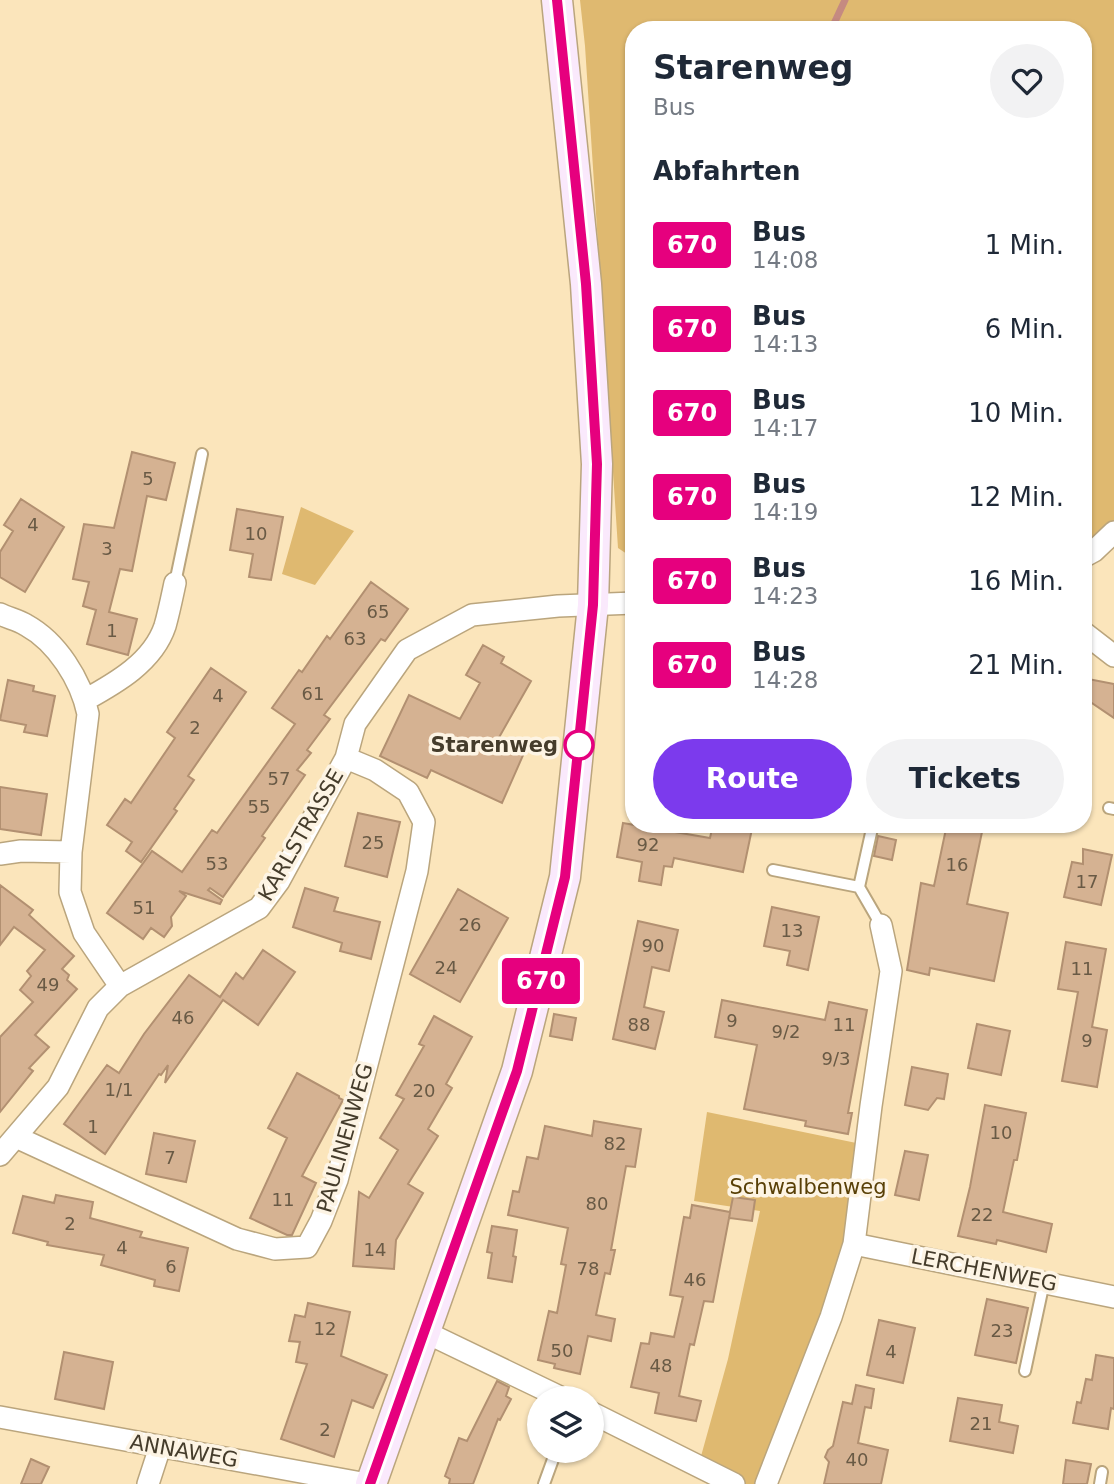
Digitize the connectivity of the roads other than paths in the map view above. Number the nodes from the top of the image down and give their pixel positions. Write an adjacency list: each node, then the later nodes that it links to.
1 (557, 0): 7 (street)
2 (202, 454): 5 (lane)
3 (1114, 533): 4 (street)
4 (1092, 552)
5 (175, 583): 11 (street)
6 (625, 603): 7 (street)
7 (593, 605): 12 (street, KARLSTRASSE); 25 (street)
8 (0, 614): 11 (street)
9 (1092, 639): 10 (street)
10 (1114, 656)
11 (85, 700): 14 (street)
12 (346, 758): 19 (street, KARLSTRASSE); 20 (street, PAULINENWEG)
13 (871, 833): 17 (lane)
14 (71, 852): 15 (street); 19 (street)
15 (0, 854)
16 (773, 870): 17 (lane)
17 (859, 887): 18 (lane)
18 (881, 925): 22 (street)
19 (120, 986): 20 (street, KARLSTRASSE)
20 (16, 1137): 21 (street, KARLSTRASSE)
21 (0, 1155)
22 (855, 1244): 23 (street, LERCHENWEG); 36 (street)
23 (1044, 1282): 24 (street, LERCHENWEG); 26 (lane)
24 (1114, 1297)
25 (423, 1331): 27 (street); 33 (street)
26 (1026, 1371)
27 (537, 1386)
28 (0, 1417): 30 (street, ANNAWEG)
29 (604, 1419): 35 (street)
30 (160, 1447): 32 (street); 33 (street, ANNAWEG)
31 (552, 1463): 34 (lane)
32 (148, 1484)
33 (369, 1484)
34 (544, 1484)
35 (734, 1484)
36 (766, 1484)

